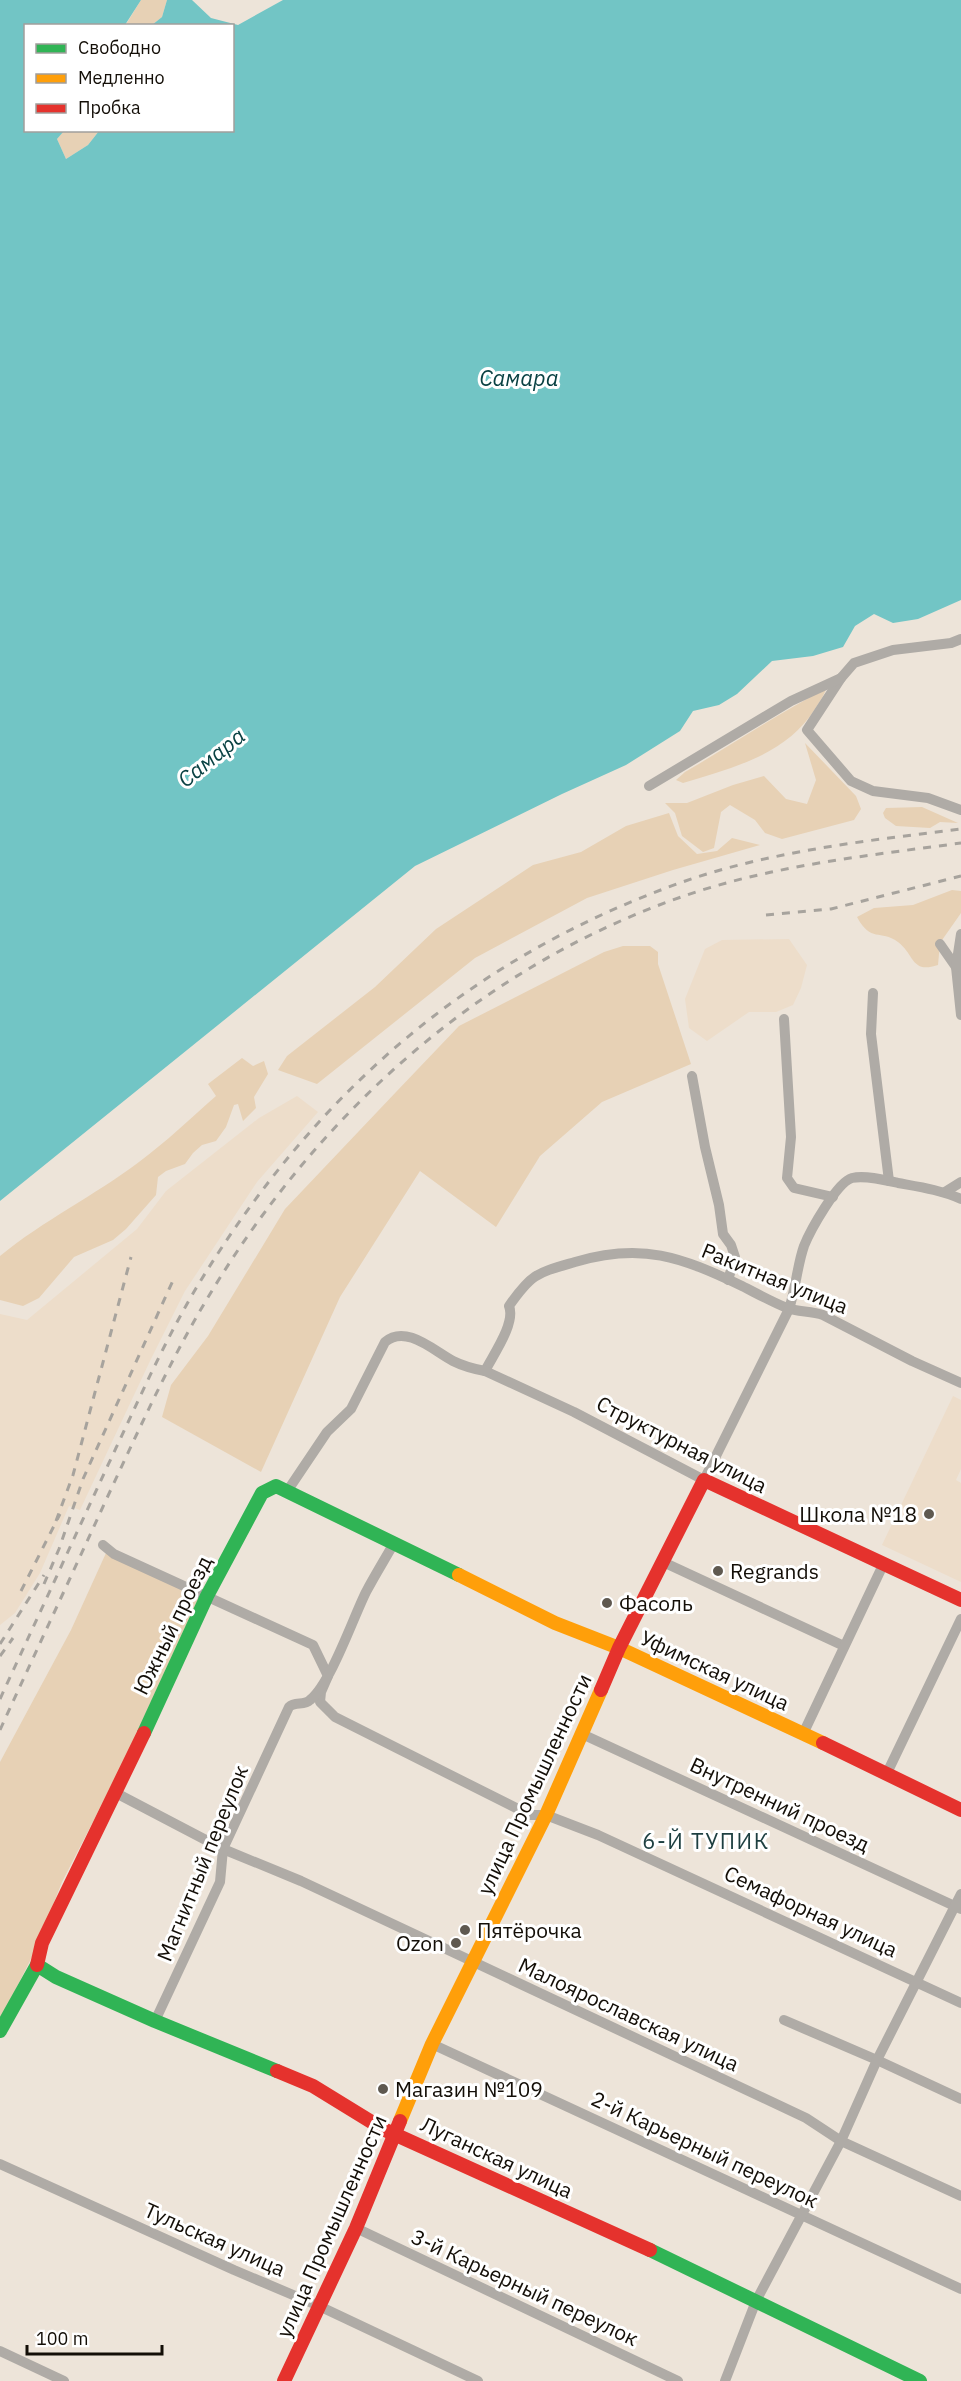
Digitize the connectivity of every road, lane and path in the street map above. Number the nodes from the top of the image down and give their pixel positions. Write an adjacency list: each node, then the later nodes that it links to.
1 (961, 639): 2 (street)
2 (841, 678): 3 (street); 4 (street)
3 (649, 786)
4 (961, 810)
5 (961, 934): 7 (street)
6 (940, 944): 7 (street)
7 (956, 967): 9 (street)
8 (873, 993): 12 (street)
9 (961, 1015)
10 (784, 1019): 15 (street)
11 (692, 1076): 17 (street)
12 (889, 1181): 14 (street); 15 (street, улица Промышленности)
13 (961, 1182): 14 (street)
14 (945, 1192): 16 (street)
15 (833, 1197): 18 (street, улица Промышленности)
16 (961, 1199)
17 (728, 1280): 18 (street, Ракитная улица); 19 (street, Ракитная улица)
18 (789, 1309): 20 (street, Ракитная улица); 21 (street, улица Промышленности)
19 (485, 1371): 21 (street, Структурная улица); 22 (street, Структурная улица)
20 (961, 1383)
21 (704, 1480): 25 (street, улица Промышленности); 26 (street, Структурная улица)
22 (288, 1490): 23 (street, Уфимская улица); 27 (street, Южный проезд)
23 (394, 1543): 31 (street, Уфимская улица); 32 (street, Магнитный переулок)
24 (103, 1545): 27 (street)
25 (663, 1562): 30 (street); 31 (street, улица Промышленности)
26 (883, 1565): 28 (street, Структурная улица); 30 (street)
27 (207, 1596): 32 (street); 36 (street, Южный проезд)
28 (961, 1600)
29 (961, 1619): 35 (street)
30 (844, 1646): 34 (street)
31 (620, 1648): 33 (street, улица Промышленности); 34 (street, Уфимская улица)
32 (328, 1676): 38 (street, Семафорная улица); 39 (street, Магнитный переулок)
33 (582, 1734): 38 (street, улица Промышленности); 41 (street, Внутренний проезд)
34 (803, 1734): 35 (street, Уфимская улица)
35 (886, 1773): 37 (street, Уфимская улица)
36 (116, 1793): 39 (street, Малоярославская улица); 43 (street, Южный проезд)
37 (961, 1810)
38 (546, 1815): 42 (street, улица Промышленности); 44 (street, Семафорная улица)
39 (223, 1849): 42 (street, Малоярославская улица); 47 (street, Магнитный переулок)
40 (961, 1894): 41 (street)
41 (958, 1907): 44 (street)
42 (473, 1962): 49 (street, улица Промышленности); 53 (street, Малоярославская улица)
43 (37, 1965): 47 (street, Луганская улица); 48 (street, Южный проезд)
44 (916, 1981): 45 (street, Семафорная улица); 50 (street)
45 (961, 2003)
46 (784, 2020): 50 (street)
47 (155, 2021): 52 (street, Луганская улица)
48 (0, 2031)
49 (432, 2044): 52 (street, улица Промышленности); 56 (street, 2-й Карьерный переулок)
50 (878, 2060): 51 (street); 53 (street)
51 (961, 2099)
52 (396, 2134): 57 (street, улица Промышленности); 59 (street, Луганская улица)
53 (841, 2140): 55 (street, Малоярославская улица); 56 (street)
54 (0, 2164): 60 (street, Тульская улица)
55 (961, 2196)
56 (802, 2215): 58 (street, 2-й Карьерный переулок); 59 (street)
57 (356, 2228): 60 (street, улица Промышленности); 65 (street, 3-й Карьерный переулок)
58 (961, 2289)
59 (756, 2301): 66 (street); 67 (street, Луганская улица)
60 (319, 2306): 63 (street, улица Промышленности); 64 (street, Тульская улица)
61 (0, 2351): 62 (street)
62 (64, 2381)
63 (284, 2381)
64 (478, 2381)
65 (678, 2381)
66 (724, 2381)
67 (920, 2381)

